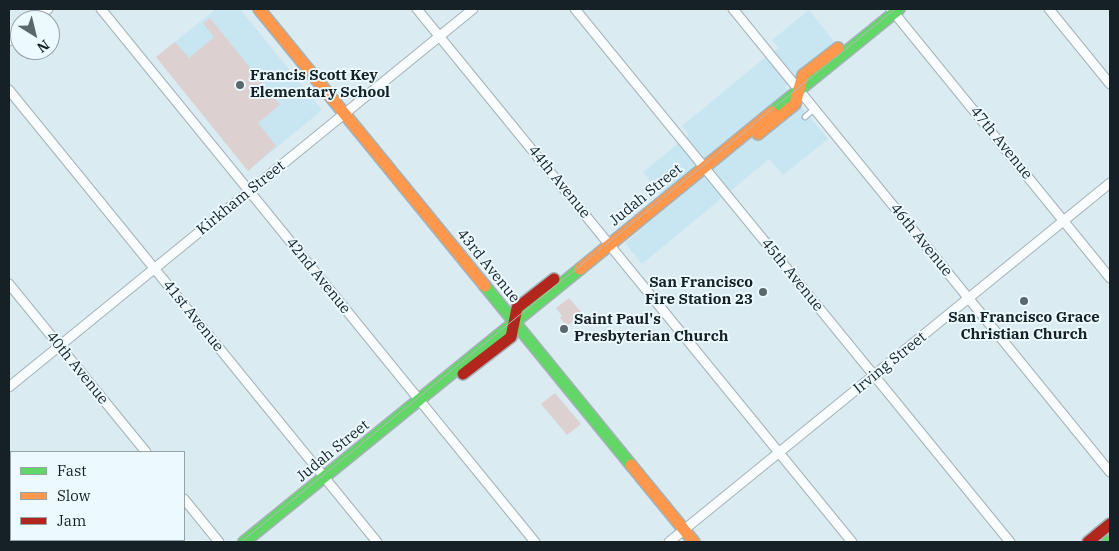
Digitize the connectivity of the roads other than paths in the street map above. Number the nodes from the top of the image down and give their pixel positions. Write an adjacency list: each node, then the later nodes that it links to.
1 (101, 9): 19 (street, 42nd Avenue)
2 (259, 9): 14 (street, 43rd Avenue)
3 (417, 9): 9 (street, 44th Avenue)
4 (473, 9): 9 (street, Kirkham Street)
5 (575, 9): 17 (street, 45th Avenue)
6 (733, 9): 12 (street, 46th Avenue)
7 (1049, 9): 10 (street)
8 (894, 10): 12 (street, Judah Street); 20 (street, 47th Avenue)
9 (439, 36): 14 (street, Kirkham Street); 21 (street, 44th Avenue)
10 (1110, 84)
11 (9, 90): 22 (street, 41st Avenue)
12 (799, 90): 13 (street, 46th Avenue); 16 (street, Judah Street); 16 (street, Judah Street)
13 (814, 109): 15 (lane); 25 (street, 46th Avenue)
14 (344, 114): 19 (street, Kirkham Street); 26 (street, 43rd Avenue)
15 (804, 117)
16 (731, 146): 17 (street, Judah Street)
17 (704, 167): 21 (street, Judah Street); 28 (street, 45th Avenue)
18 (1110, 183): 20 (street, Irving Street)
19 (249, 191): 22 (street, Kirkham Street); 30 (street, 42nd Avenue)
20 (1064, 221): 23 (street, 47th Avenue); 25 (street, Irving Street)
21 (609, 245): 26 (street, Judah Street); 32 (street, 44th Avenue)
22 (154, 269): 27 (street, Kirkham Street); 34 (street, 41st Avenue)
23 (1110, 278)
24 (9, 284): 27 (street, 40th Avenue)
25 (969, 298): 28 (street, Irving Street); 33 (street, 46th Avenue)
26 (514, 322): 30 (street, Judah Street); 37 (street, 43rd Avenue)
27 (59, 346): 29 (street, Kirkham Street); 31 (street, 40th Avenue)
28 (874, 376): 32 (street, Irving Street); 45 (street, 45th Avenue)
29 (9, 387)
30 (419, 400): 34 (street, Judah Street); 41 (street, 42nd Avenue)
31 (145, 451)
32 (779, 453): 37 (street, Irving Street); 44 (street, 44th Avenue)
33 (1110, 472)
34 (324, 477): 39 (street, Judah Street); 40 (street, 41st Avenue)
35 (185, 500): 38 (street)
36 (1110, 524): 46 (street)
37 (684, 530): 42 (street, Irving Street); 43 (street, 43rd Avenue)
38 (219, 542)
39 (244, 542)
40 (377, 542)
41 (536, 542)
42 (669, 542)
43 (694, 542)
44 (852, 542)
45 (1010, 542)
46 (1088, 542)

